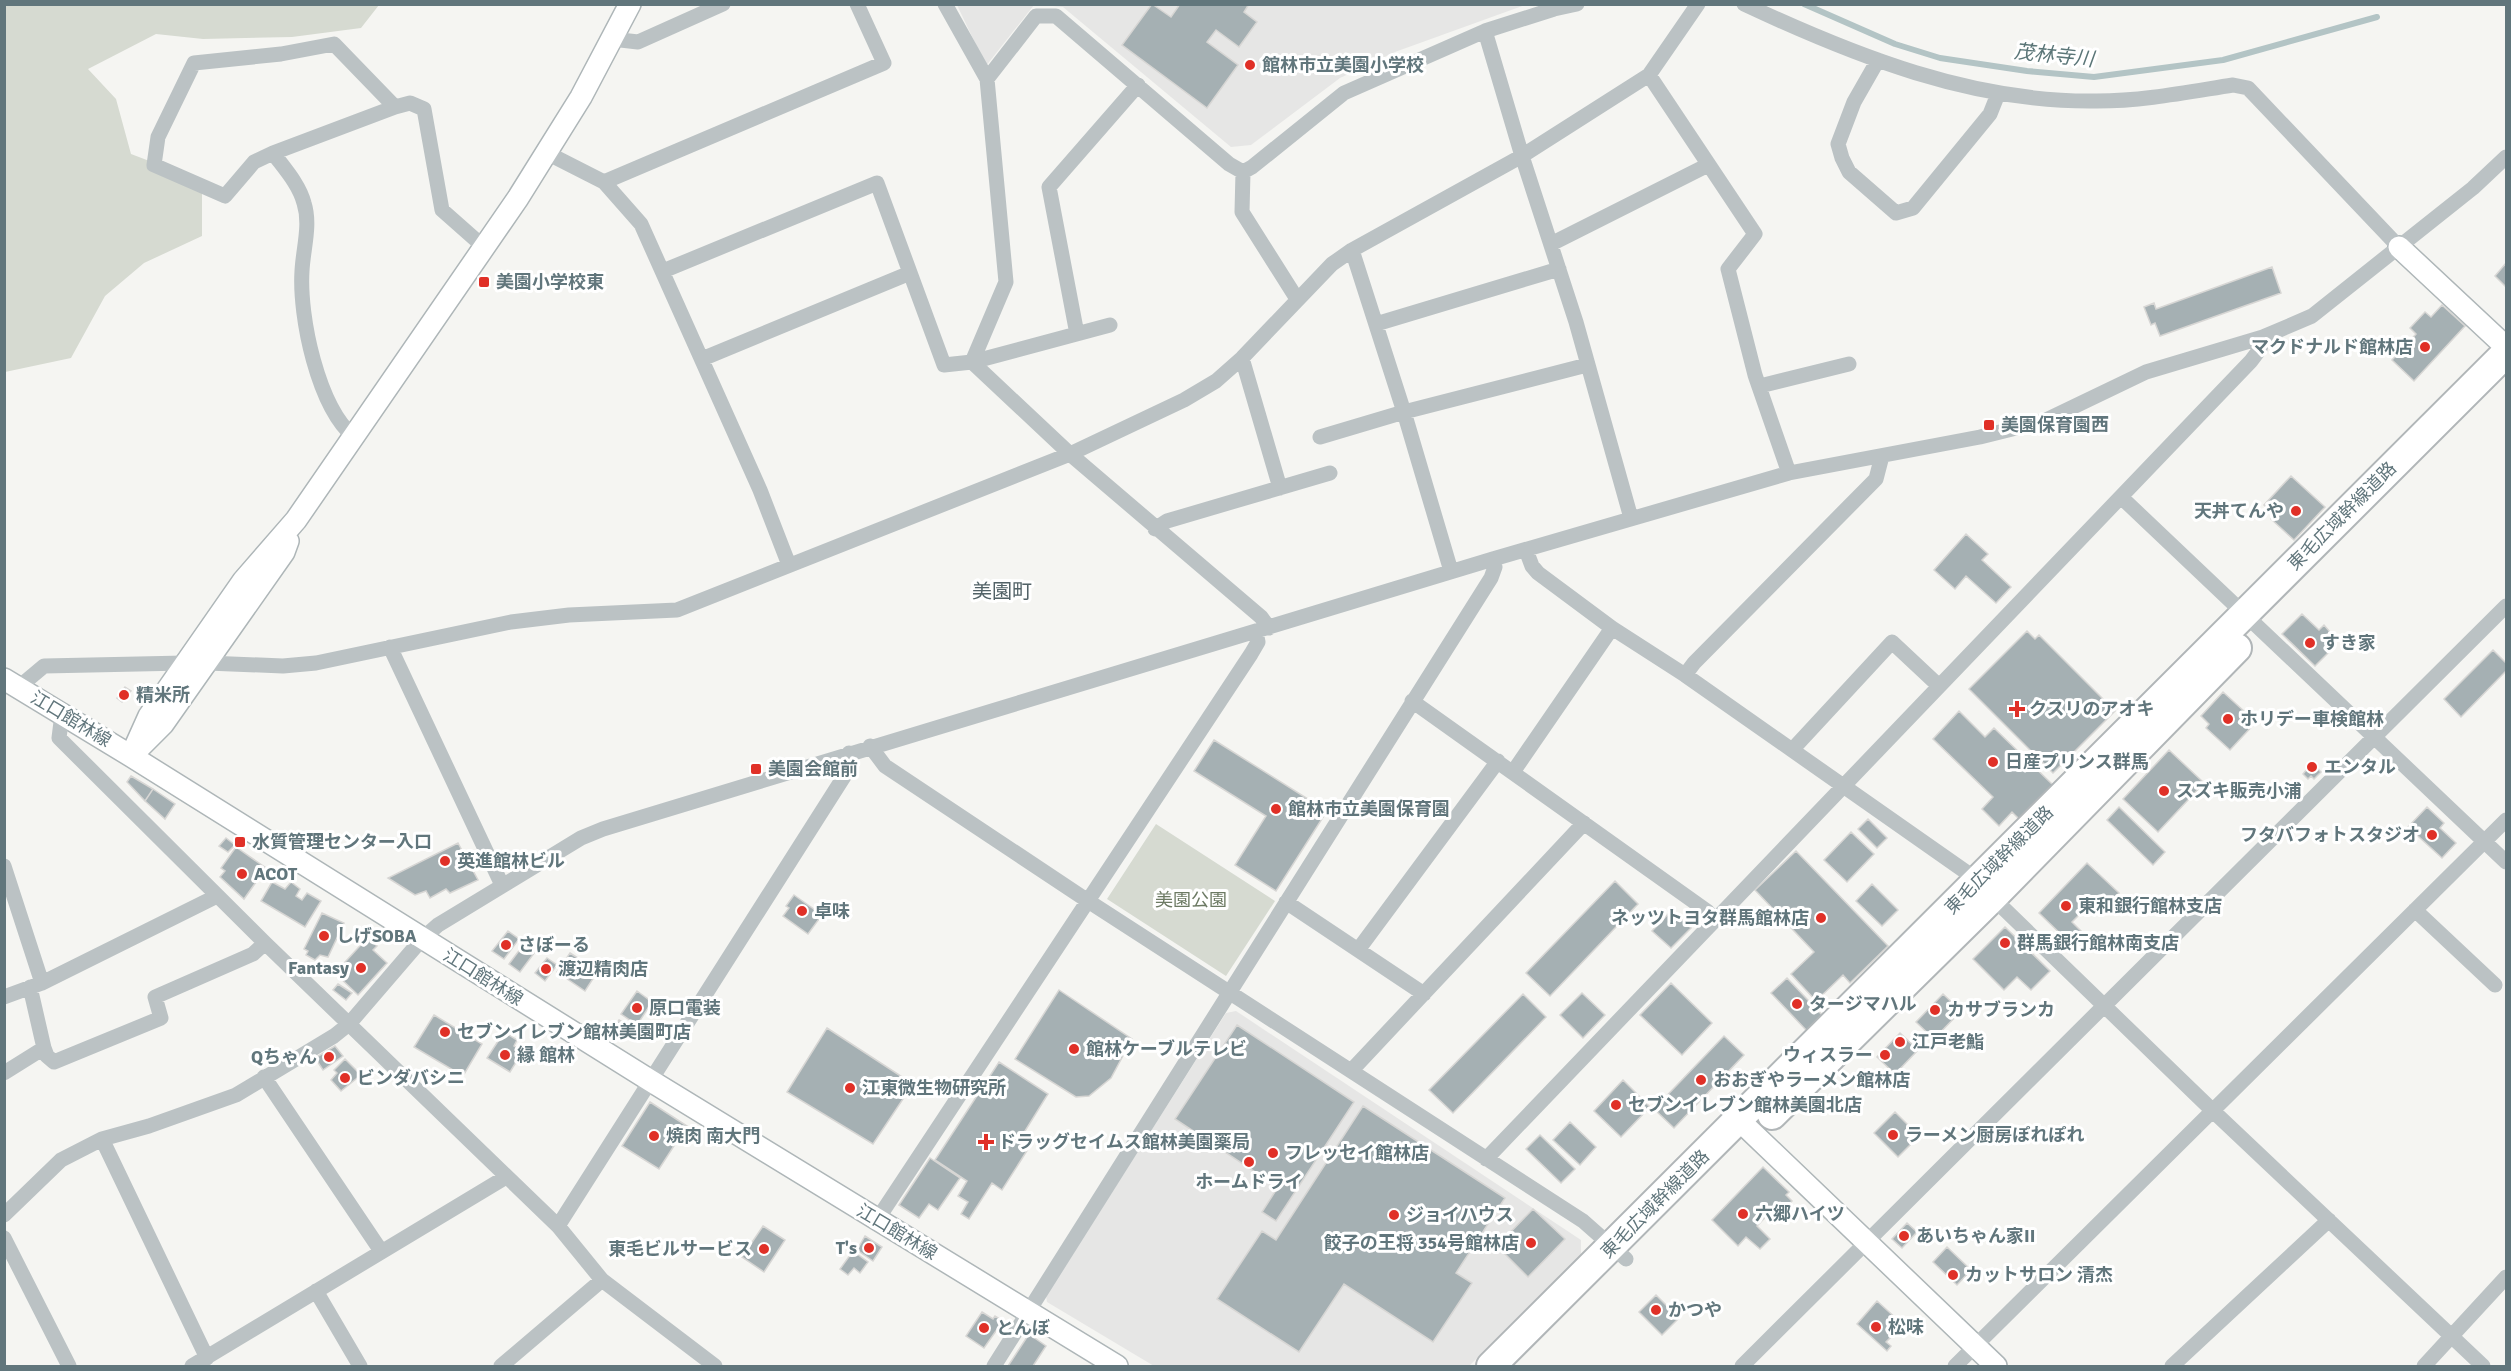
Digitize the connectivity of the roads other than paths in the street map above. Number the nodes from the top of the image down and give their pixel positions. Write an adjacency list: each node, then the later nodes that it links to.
1 (630, 4): 9 (street)
2 (723, 4): 9 (street)
3 (857, 4): 22 (street)
4 (945, 4): 12 (street)
5 (1577, 4): 8 (street)
6 (1698, 4): 11 (street)
7 (1744, 4): 10 (street)
8 (1485, 31): 18 (street); 21 (street)
9 (612, 39): 17 (street)
10 (1878, 60): 14 (street); 14 (street)
11 (1649, 75): 18 (street); 20 (street)
12 (987, 79): 13 (street); 39 (street)
13 (1138, 86): 21 (street); 33 (street)
14 (1998, 94): 25 (street)
15 (395, 107): 16 (street); 16 (street); 24 (street)
16 (273, 153): 45 (street)
17 (547, 153): 22 (street); 24 (street)
18 (1522, 156): 23 (street); 26 (street)
19 (2506, 157): 25 (street)
20 (1708, 165): 23 (street); 43 (street)
21 (1243, 172): 30 (street)
22 (603, 182): 28 (street)
23 (1551, 244): 27 (street)
24 (484, 248): 45 (street)
25 (2399, 248): 34 (street); 35 (street)
26 (1352, 250): 30 (street); 31 (street)
27 (1559, 269): 31 (street); 41 (street)
28 (663, 271): 29 (street); 38 (street)
29 (910, 273): 38 (street); 39 (street)
30 (1297, 298): 37 (street)
31 (1376, 324): 44 (street)
32 (1110, 325): 33 (street)
33 (1077, 334): 39 (street)
34 (2263, 337): 48 (street); 52 (street)
35 (2506, 347)
36 (2506, 353): 61 (highway, 東毛広域幹線道路)
37 (1242, 358): 47 (street); 51 (street)
38 (702, 360): 58 (street)
39 (972, 362): 47 (street)
40 (1849, 364): 43 (street)
41 (1587, 365): 44 (street); 53 (street)
42 (2506, 380): 61 (highway, 東毛広域幹線道路)
43 (1760, 386): 50 (street)
44 (1404, 412): 46 (street); 59 (street)
45 (354, 436): 54 (street)
46 (1320, 437)
47 (1070, 454): 55 (street); 58 (street)
48 (1882, 456): 50 (street); 67 (street)
49 (1330, 473): 51 (street)
50 (1789, 473): 53 (street)
51 (1280, 488): 55 (street)
52 (2121, 497): 61 (street); 69 (street)
53 (1631, 518): 56 (street)
54 (296, 520): 65 (street); 66 (street)
55 (1155, 529): 63 (street)
56 (1526, 550): 57 (street); 62 (street)
57 (1493, 559): 59 (street); 70 (street)
58 (789, 565): 64 (street)
59 (1451, 572): 63 (street)
60 (2506, 606): 72 (street)
61 (2250, 621): 72 (street); 86 (highway, 東毛広域幹線道路)
62 (1612, 628): 67 (street); 78 (street)
63 (1263, 630): 73 (street); 88 (street)
64 (390, 647): 66 (street); 85 (street)
65 (185, 663): 68 (street); 76 (street)
66 (207, 663): 76 (street)
67 (1685, 675): 74 (street)
68 (11, 683): 71 (street, 江口館林線)
69 (1939, 686): 74 (street); 79 (street)
70 (1412, 702): 77 (street); 89 (street)
71 (62, 714): 76 (street, 江口館林線); 87 (street)
72 (2374, 738): 82 (street); 100 (street)
73 (870, 746): 75 (street); 88 (street)
74 (1792, 750): 79 (street)
75 (849, 753): 85 (street); 106 (street)
76 (131, 756): 92 (street, 江口館林線)
77 (1498, 761): 78 (street); 94 (street)
78 (1513, 772): 81 (street)
79 (1843, 787): 86 (street); 91 (street)
80 (2506, 820): 82 (street)
81 (1584, 823): 91 (street); 98 (street)
82 (2485, 841): 83 (street); 90 (street)
83 (2506, 862)
84 (4, 866): 95 (street)
85 (502, 885): 92 (street)
86 (1985, 890): 100 (street); 108 (highway, 東毛広域幹線道路)
87 (217, 896): 93 (street); 95 (street)
88 (1089, 901): 97 (street); 113 (street)
89 (1286, 902): 94 (street); 97 (street)
90 (2415, 910): 96 (street); 107 (street)
91 (1715, 920): 110 (street)
92 (422, 939): 101 (street); 106 (street, 江口館林線)
93 (265, 944): 101 (street); 102 (street)
94 (1358, 950): 98 (street)
95 (36, 985): 99 (street); 102 (street)
96 (2495, 985)
97 (1230, 993): 103 (street); 123 (street)
98 (1424, 994): 103 (street)
99 (4, 997)
100 (2104, 1006): 107 (street); 117 (street)
101 (349, 1024): 105 (street); 111 (street)
102 (44, 1048): 104 (street)
103 (1351, 1071): 110 (street)
104 (4, 1073)
105 (264, 1077): 109 (street); 118 (street)
106 (651, 1081): 113 (street, 江口館林線); 115 (street)
107 (2213, 1111): 114 (street); 125 (street)
108 (1746, 1127): 117 (street); 119 (highway, 東毛広域幹線道路)
109 (102, 1139): 112 (street); 126 (street)
110 (1486, 1159): 119 (street)
111 (506, 1177): 115 (street); 118 (street)
112 (4, 1215)
113 (877, 1220): 123 (street, 江口館林線)
114 (2329, 1220): 124 (street); 139 (street)
115 (558, 1226): 121 (street)
116 (4, 1238): 127 (street)
117 (1867, 1242): 125 (street); 136 (street)
118 (381, 1251): 122 (street)
119 (1620, 1253): 134 (highway, 東毛広域幹線道路); 135 (highway, 東毛広域幹線道路)
120 (2506, 1277): 124 (street)
121 (602, 1280): 130 (street); 131 (street)
122 (316, 1291): 126 (street); 129 (street)
123 (1028, 1312): 132 (street); 133 (street, 江口館林線)
124 (2452, 1336): 140 (street); 141 (street)
125 (1975, 1347): 137 (street); 138 (street)
126 (207, 1358): 128 (street)
127 (69, 1366)
128 (192, 1366)
129 (360, 1366)
130 (501, 1366)
131 (715, 1366)
132 (994, 1366)
133 (1118, 1366)
134 (1491, 1366)
135 (1519, 1366)
136 (1742, 1366)
137 (1955, 1366)
138 (1996, 1366)
139 (2172, 1366)
140 (2424, 1366)
141 (2483, 1366)

